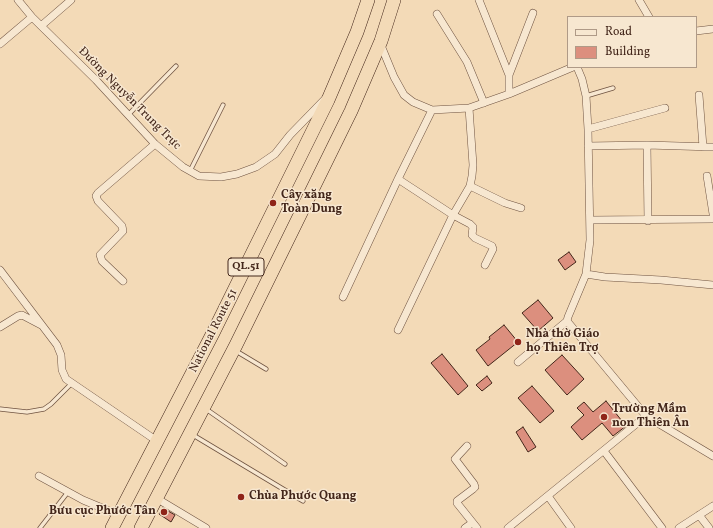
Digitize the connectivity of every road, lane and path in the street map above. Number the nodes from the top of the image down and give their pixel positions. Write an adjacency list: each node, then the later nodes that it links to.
1 (18, 0): 10 (street, Đường Nguyễn Trung Trực)
2 (71, 0): 11 (street)
3 (368, 0): 21 (highway, National Route 51 / QL.51)
4 (394, 0): 14 (highway, National Route 51 / QL.51)
5 (478, 0): 19 (street)
6 (639, 0): 9 (street)
7 (533, 13): 19 (street)
8 (437, 14): 25 (street)
9 (648, 16)
10 (32, 17): 11 (street, Đường Nguyễn Trung Trực); 15 (street)
11 (41, 26): 30 (street, Đường Nguyễn Trung Trực)
12 (713, 29): 13 (street)
13 (697, 31)
14 (380, 43): 29 (street); 57 (highway, National Route 51 / QL.51)
15 (0, 44)
16 (176, 66): 30 (lane)
17 (571, 68): 22 (street)
18 (577, 68): 24 (street)
19 (509, 75): 22 (street)
20 (613, 88): 24 (lane)
21 (331, 94): 37 (street, Đường Nguyễn Trung Trực); 65 (highway, National Route 51 / QL.51)
22 (509, 94): 25 (street)
23 (699, 95): 35 (street)
24 (586, 96): 31 (street)
25 (484, 103): 27 (street)
26 (223, 105): 37 (lane)
27 (469, 108): 29 (street); 40 (street)
28 (665, 108): 31 (street)
29 (432, 110): 39 (street)
30 (128, 115): 32 (street, Đường Nguyễn Trung Trực)
31 (588, 129): 34 (street)
32 (155, 144): 37 (street, Đường Nguyễn Trung Trực); 50 (street)
33 (647, 145): 34 (street); 35 (street); 46 (street)
34 (588, 146): 45 (street)
35 (703, 147): 36 (street)
36 (713, 147)
37 (190, 171)
38 (707, 176): 42 (street)
39 (398, 179): 43 (street); 52 (street)
40 (470, 186): 41 (street); 43 (street)
41 (520, 208)
42 (713, 214)
43 (452, 215): 47 (street); 56 (street)
44 (713, 219): 46 (street)
45 (590, 220): 46 (street); 49 (street)
46 (648, 220)
47 (485, 265)
48 (0, 270): 54 (street)
49 (586, 274): 51 (street); 53 (street)
50 (124, 281)
51 (713, 285)
52 (343, 297)
53 (567, 321): 58 (street); 63 (street)
54 (44, 326): 55 (street); 60 (street)
55 (0, 327)
56 (398, 330)
57 (234, 349): 59 (lane); 61 (highway, National Route 51 / QL.51)
58 (518, 362)
59 (266, 369)
60 (72, 383): 62 (lane); 65 (street)
61 (203, 407): 64 (highway, National Route 51 / QL.51); 69 (lane)
62 (0, 409)
63 (646, 416): 67 (street); 68 (street)
64 (190, 433): 73 (highway, National Route 51 / QL.51); 74 (lane)
65 (157, 441): 76 (highway, National Route 51 / QL.51)
66 (467, 446): 78 (street)
67 (604, 452): 72 (street); 86 (street)
68 (713, 456)
69 (285, 464)
70 (39, 476): 71 (street)
71 (68, 492): 76 (street); 79 (lane)
72 (548, 496): 84 (street); 85 (street)
73 (156, 498): 81 (highway, National Route 51 / QL.51); 82 (street)
74 (303, 501)
75 (713, 506): 77 (street)
76 (119, 514): 80 (highway, National Route 51 / QL.51)
77 (699, 515): 87 (street); 88 (street)
78 (474, 525): 83 (street)
79 (40, 528)
80 (112, 528)
81 (141, 528)
82 (206, 528)
83 (465, 528)
84 (508, 528)
85 (571, 528)
86 (662, 528)
87 (679, 528)
88 (709, 528)

